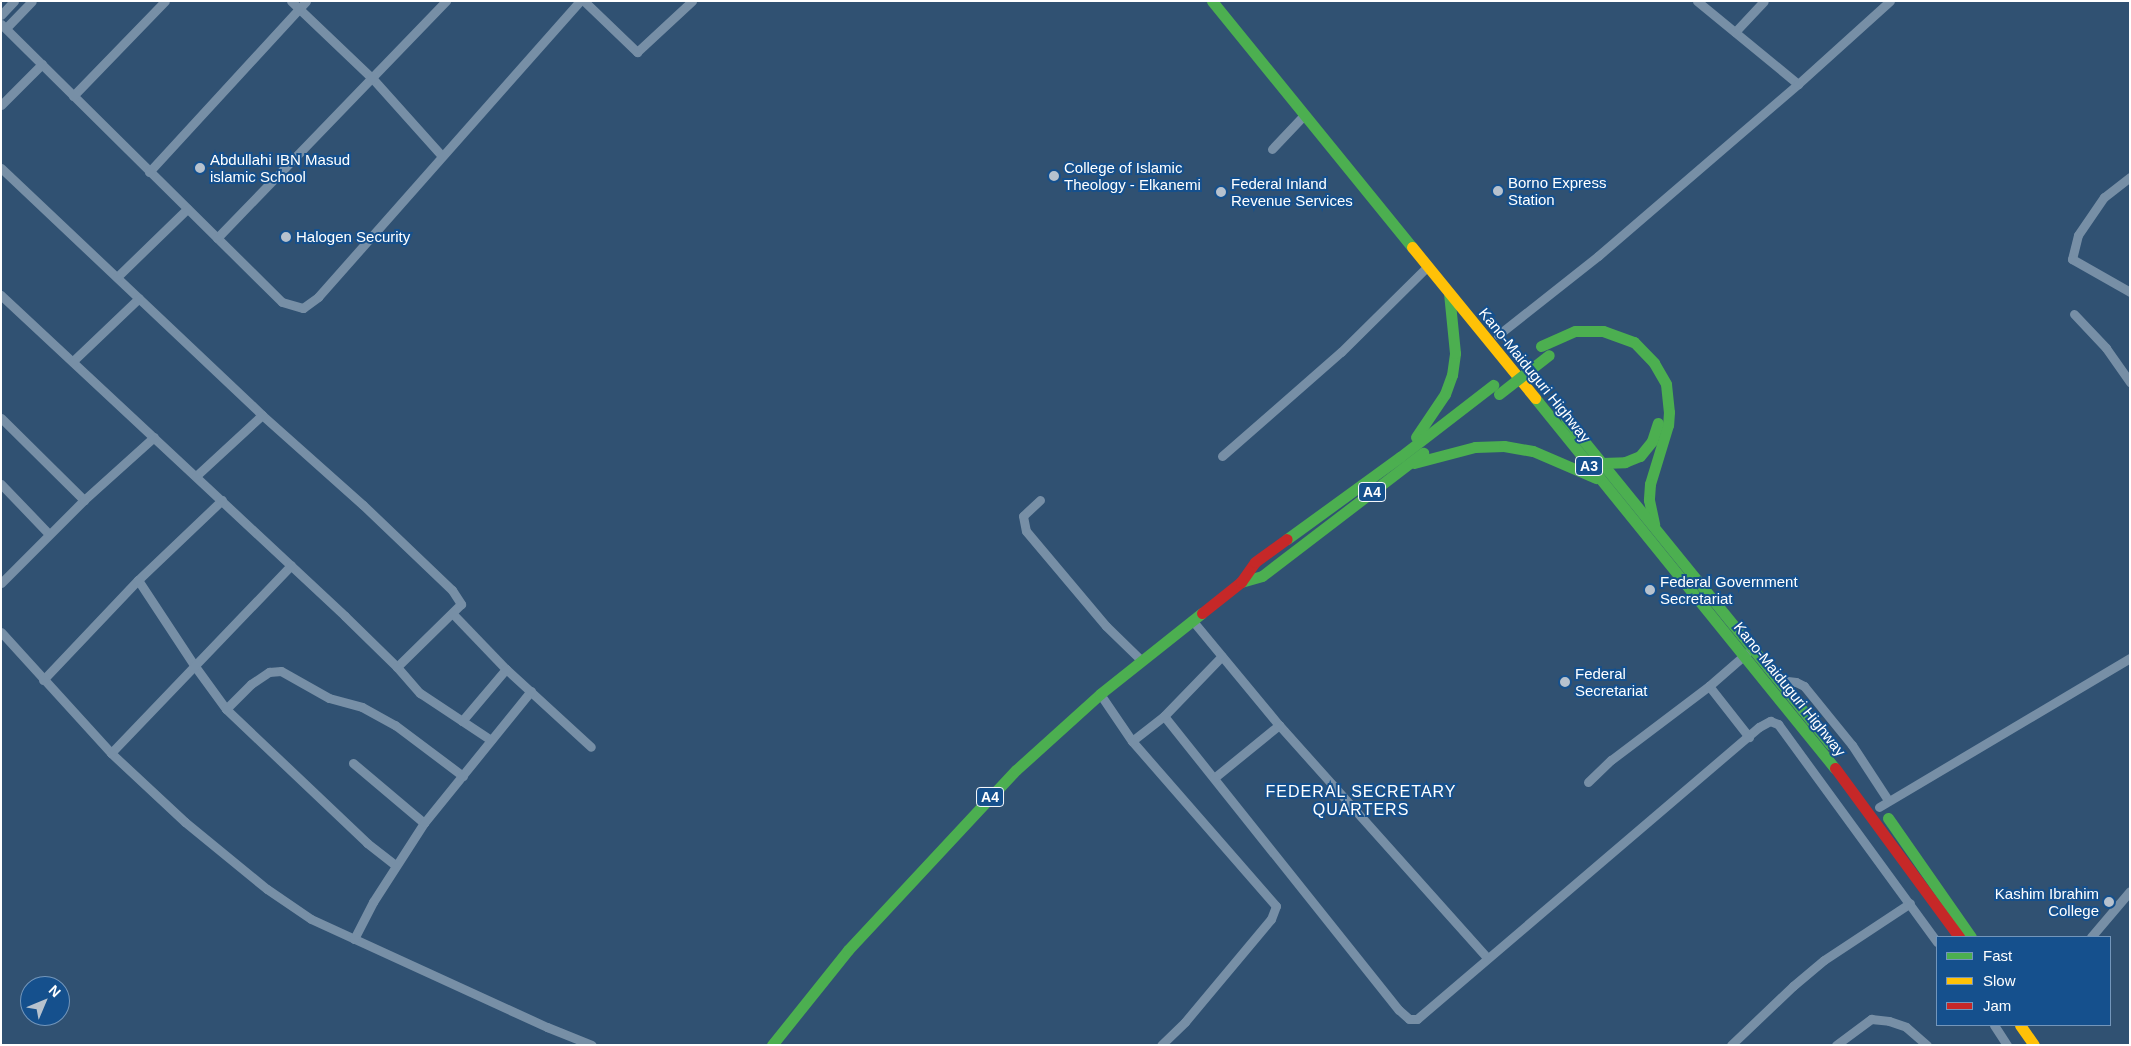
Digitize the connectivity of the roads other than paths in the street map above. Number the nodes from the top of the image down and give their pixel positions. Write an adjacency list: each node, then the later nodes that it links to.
1 (14, 1): 16 (street)
2 (32, 1): 17 (street)
3 (165, 1): 22 (street)
4 (291, 1): 15 (street)
5 (306, 1): 15 (street)
6 (446, 1): 20 (street)
7 (580, 1): 26 (street)
8 (584, 1): 9 (street)
9 (692, 1)
10 (1212, 1): 24 (highway, Kano-Maiduguri Highway / A3)
11 (1225, 1): 39 (highway, Kano-Maiduguri Highway / A3)
12 (1697, 1): 18 (street)
13 (1764, 1): 18 (street)
14 (1890, 1): 21 (street)
15 (300, 9): 20 (street); 28 (street)
16 (1, 15)
17 (4, 26): 19 (street)
18 (1735, 32): 21 (street)
19 (42, 64): 22 (street); 23 (street)
20 (373, 79): 26 (street); 31 (street)
21 (1798, 84): 39 (street)
22 (73, 96): 28 (street)
23 (1, 105)
24 (1304, 115): 25 (street); 32 (highway, Kano-Maiduguri Highway / A3)
25 (1272, 149)
26 (442, 156): 31 (street)
27 (2, 172): 33 (street)
28 (149, 172): 30 (street)
29 (2130, 177): 34 (street)
30 (188, 209): 31 (street); 33 (street)
31 (217, 238)
32 (1427, 267): 35 (highway, Kano-Maiduguri Highway / A3); 46 (street)
33 (117, 278): 37 (street)
34 (2130, 292)
35 (1449, 293): 47 (highway); 50 (highway, Kano-Maiduguri Highway / A3)
36 (1, 295): 41 (street)
37 (139, 298): 41 (street); 43 (street)
38 (2074, 314): 42 (street)
39 (1498, 335): 48 (highway, Kano-Maiduguri Highway / A3)
40 (1545, 350): 47 (highway, A4); 48 (highway, A4); 55 (highway, A4)
41 (73, 362): 45 (street)
42 (2130, 382)
43 (262, 415): 49 (street); 60 (street)
44 (1, 418): 52 (street)
45 (154, 437): 49 (street); 52 (street)
46 (1222, 456)
47 (1405, 461): 50 (highway); 61 (highway, A4)
48 (1602, 463): 55 (highway, Kano-Maiduguri Highway / A3)
49 (196, 476): 53 (street)
50 (1602, 481): 65 (highway, Kano-Maiduguri Highway / A3)
51 (1, 484): 56 (street)
52 (84, 500): 56 (street)
53 (222, 500): 57 (street); 58 (street)
54 (1040, 500): 67 (street)
55 (1654, 526): 63 (highway, Kano-Maiduguri Highway / A3)
56 (49, 534): 59 (street)
57 (291, 565): 68 (street); 69 (street)
58 (138, 580): 68 (street); 71 (street)
59 (1, 583)
60 (452, 614): 69 (street); 70 (street)
61 (1192, 620): 64 (street); 67 (highway, A4)
62 (1, 632): 71 (street)
63 (1753, 648): 65 (street); 72 (highway, Kano-Maiduguri Highway / A3)
64 (1222, 656): 77 (street); 79 (street)
65 (1744, 656): 73 (street); 96 (highway, Kano-Maiduguri Highway / A3)
66 (2130, 658): 91 (street)
67 (1142, 661): 75 (highway, A4)
68 (194, 665): 76 (street); 84 (street)
69 (397, 668): 78 (street)
70 (506, 669): 74 (street); 78 (street)
71 (43, 680): 84 (street)
72 (1779, 680): 88 (highway, Kano-Maiduguri Highway / A3); 91 (street)
73 (1709, 686): 80 (street); 89 (street)
74 (531, 691): 81 (street); 83 (street)
75 (1100, 694): 82 (street); 107 (highway, A4)
76 (226, 709): 86 (street); 93 (street)
77 (1164, 716): 82 (street); 87 (street)
78 (462, 721): 81 (street)
79 (1279, 725): 87 (street); 101 (street)
80 (1749, 737): 95 (street); 101 (street)
81 (491, 740): 86 (street)
82 (1132, 741): 108 (street)
83 (591, 747)
84 (111, 753): 99 (street)
85 (353, 763): 92 (street)
86 (463, 776): 92 (street)
87 (1214, 778): 101 (street)
88 (1858, 779)
89 (1588, 782)
90 (1869, 793): 91 (highway)
91 (1884, 803): 97 (highway)
92 (424, 823): 93 (street)
93 (395, 865): 99 (street)
94 (2130, 891): 98 (street)
95 (1910, 903): 100 (street); 109 (street)
96 (1957, 936)
97 (1970, 936)
98 (2092, 936)
99 (354, 939): 106 (street)
100 (1936, 941)
101 (1487, 958)
102 (1995, 1026): 105 (street)
103 (2021, 1026): 112 (highway)
104 (2034, 1026): 113 (highway)
105 (2006, 1044)
106 (592, 1045)
107 (772, 1045)
108 (1161, 1045)
109 (1731, 1045)
110 (1836, 1045): 111 (street)
111 (1927, 1045)
112 (2034, 1045)
113 (2047, 1045)

